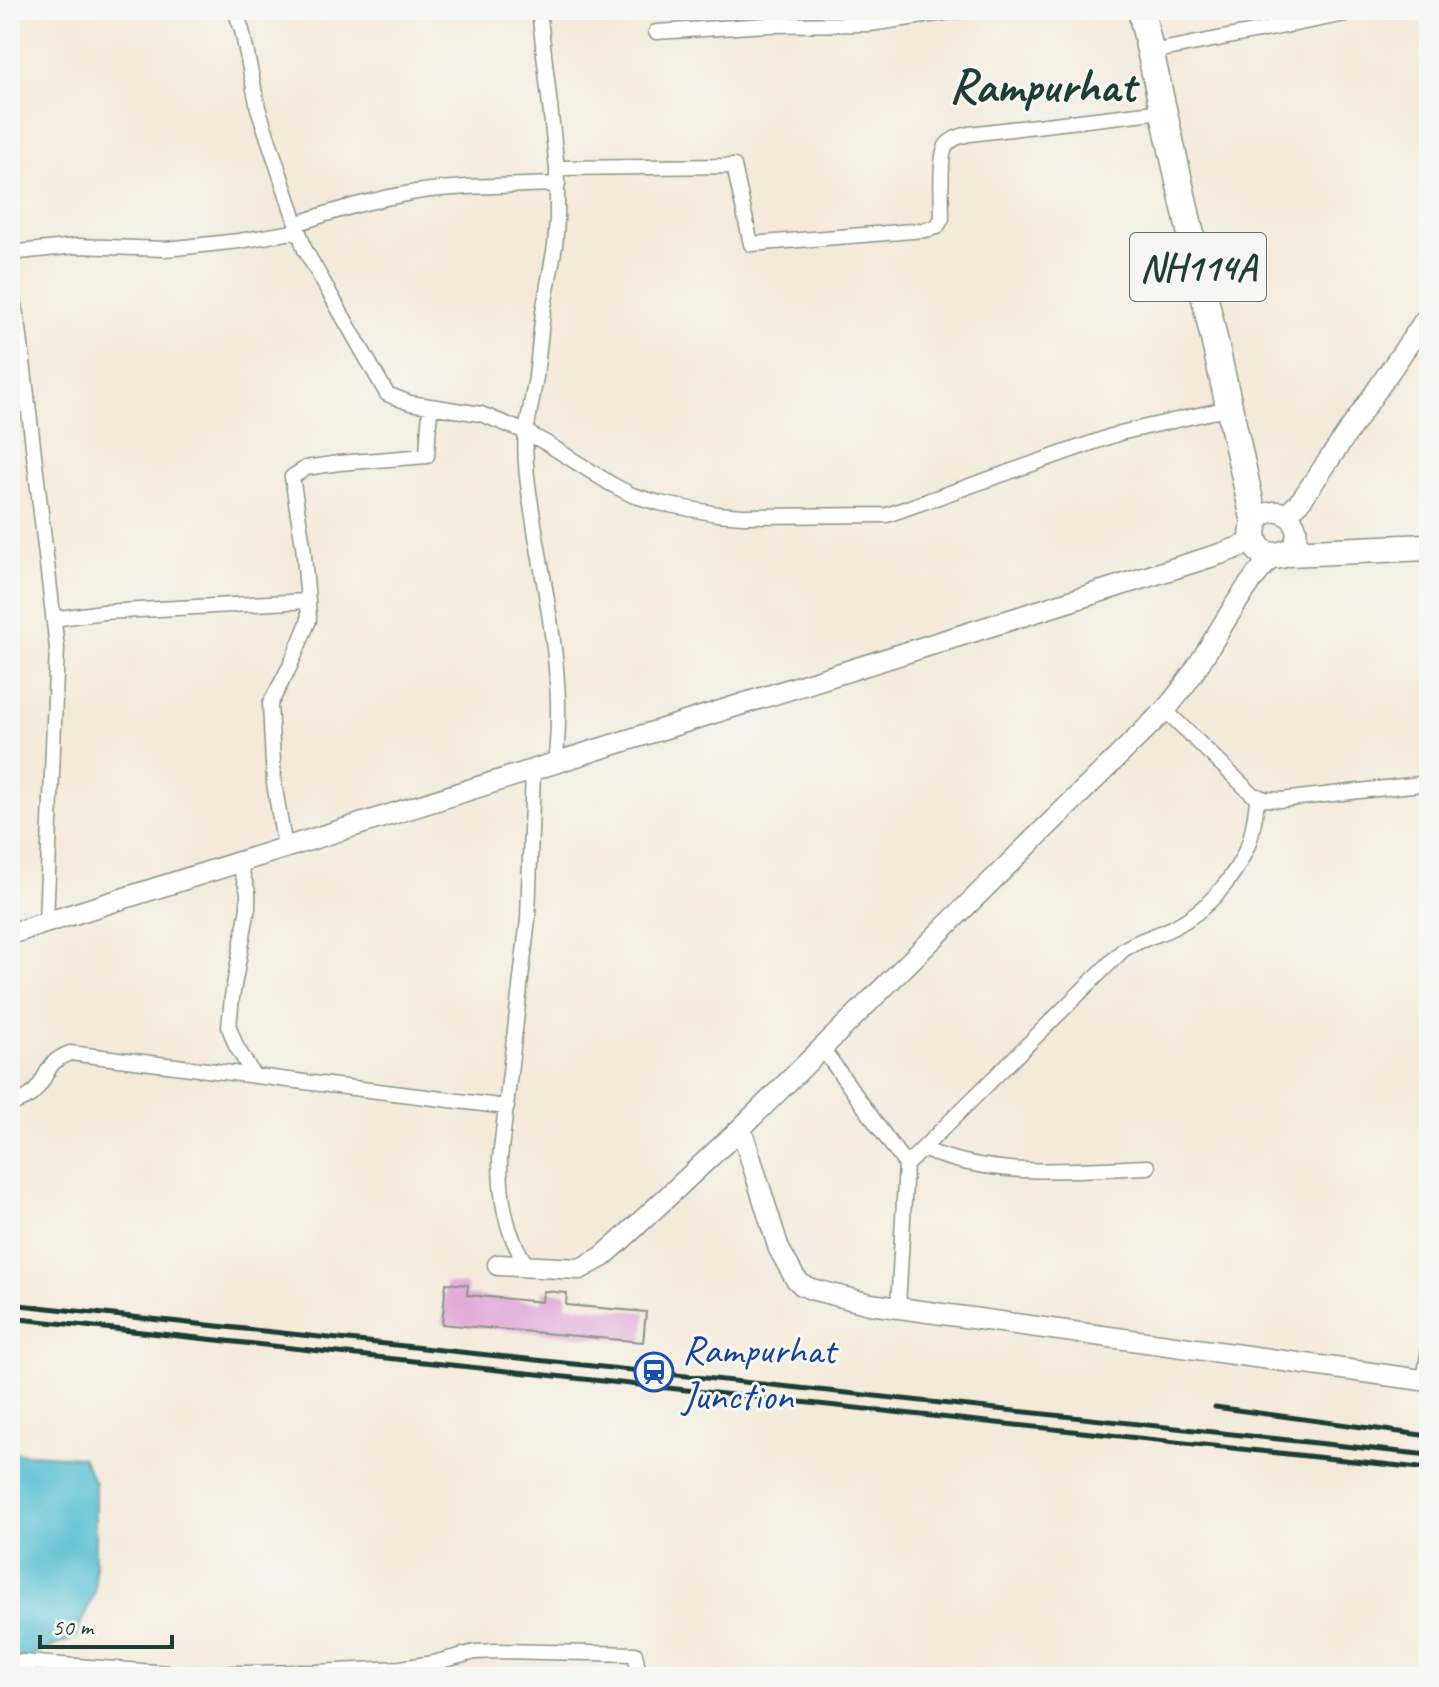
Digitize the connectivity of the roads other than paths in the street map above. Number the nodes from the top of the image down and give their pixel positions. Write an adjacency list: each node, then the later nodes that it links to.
1 (235, 10): 13 (street)
2 (539, 10): 11 (street)
3 (964, 10): 8 (street)
4 (1141, 10): 9 (highway, NH114A)
5 (1272, 10): 7 (street)
6 (1366, 10): 7 (street)
7 (1273, 28): 9 (street)
8 (656, 32)
9 (1151, 52): 10 (highway, NH114A)
10 (1163, 111): 11 (street); 18 (highway, NH114A)
11 (557, 168): 12 (street)
12 (558, 184): 13 (street); 19 (street)
13 (297, 227): 14 (street); 17 (street)
14 (10, 253)
15 (11, 294): 25 (street)
16 (1429, 314): 20 (street)
17 (430, 407): 19 (street); 24 (street)
18 (1229, 408): 19 (street); 21 (highway, NH114A)
19 (526, 432): 27 (street)
20 (1287, 515): 21 (street); 23 (street)
21 (1254, 531): 23 (highway); 27 (street)
22 (1429, 547): 23 (highway)
23 (1280, 554): 26 (street)
24 (308, 601): 25 (street); 31 (street)
25 (53, 619): 33 (street)
26 (1165, 710): 30 (street); 35 (street)
27 (555, 763): 28 (street)
28 (533, 770): 31 (street); 38 (street)
29 (1429, 783): 30 (street)
30 (1258, 796): 40 (street)
31 (285, 848): 32 (street)
32 (239, 863): 33 (street); 36 (street)
33 (46, 923): 34 (street)
34 (10, 934)
35 (822, 1048): 39 (street); 41 (street)
36 (254, 1076): 37 (street); 38 (street)
37 (10, 1104)
38 (507, 1107): 44 (street)
39 (741, 1128): 44 (street); 45 (street)
40 (922, 1149): 41 (street); 42 (street)
41 (906, 1165): 45 (street)
42 (1148, 1167)
43 (498, 1265): 44 (street)
44 (528, 1267)
45 (898, 1307): 47 (street)
46 (1429, 1349): 47 (street)
47 (1427, 1380)
48 (10, 1661): 49 (street)
49 (640, 1677)

